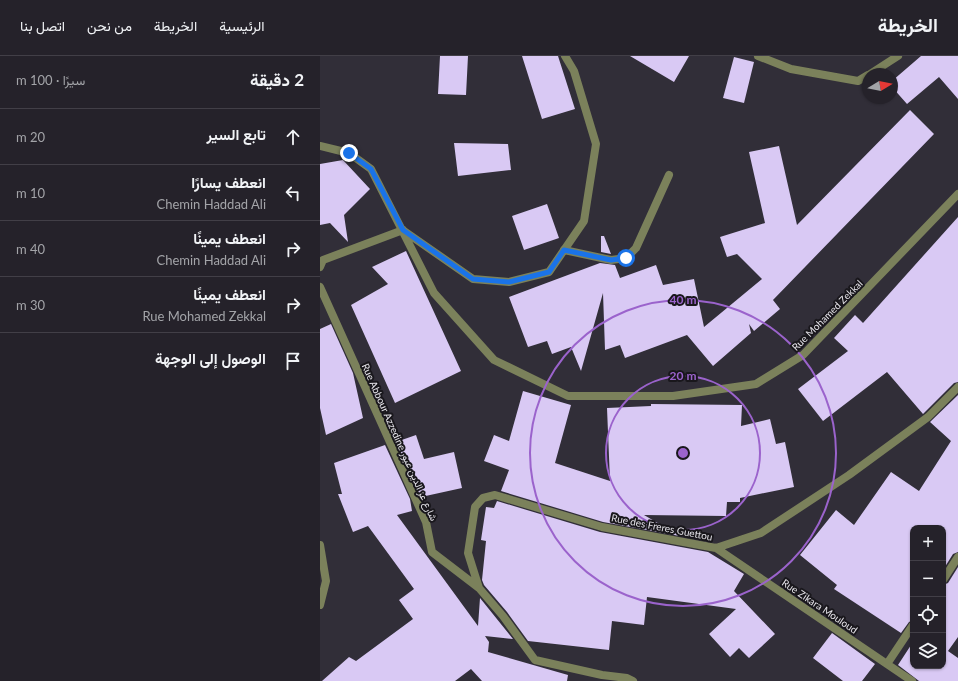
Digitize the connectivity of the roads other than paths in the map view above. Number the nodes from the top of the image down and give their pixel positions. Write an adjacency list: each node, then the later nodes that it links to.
1 (565, 56): 10 (street)
2 (758, 56): 5 (street)
3 (898, 56): 4 (street)
4 (880, 68)
5 (862, 79)
6 (320, 146): 9 (street, Rue Mohamed Zekkal)
7 (669, 174): 10 (street)
8 (958, 194): 9 (street, Rue Mohamed Zekkal)
9 (403, 230): 10 (street); 11 (street)
10 (564, 250)
11 (320, 267)
12 (320, 287): 18 (street, Rue Abbour Azzedine شارع عز الدين عبور)
13 (958, 387): 15 (street, Rue des Freres Guettou)
14 (320, 545): 19 (street)
15 (716, 548): 18 (street, Rue des Freres Guettou); 21 (street, Rue Zikara Mouloud)
16 (958, 557): 17 (street)
17 (946, 575)
18 (479, 588): 22 (street, Rue Abbour Azzedine شارع عز الدين عبور)
19 (320, 604)
20 (910, 630): 21 (street)
21 (887, 664): 24 (street, Rue Zikara Mouloud)
22 (600, 678): 23 (street, Rue Abbour Azzedine شارع عز الدين عبور)
23 (634, 681)
24 (912, 681)

